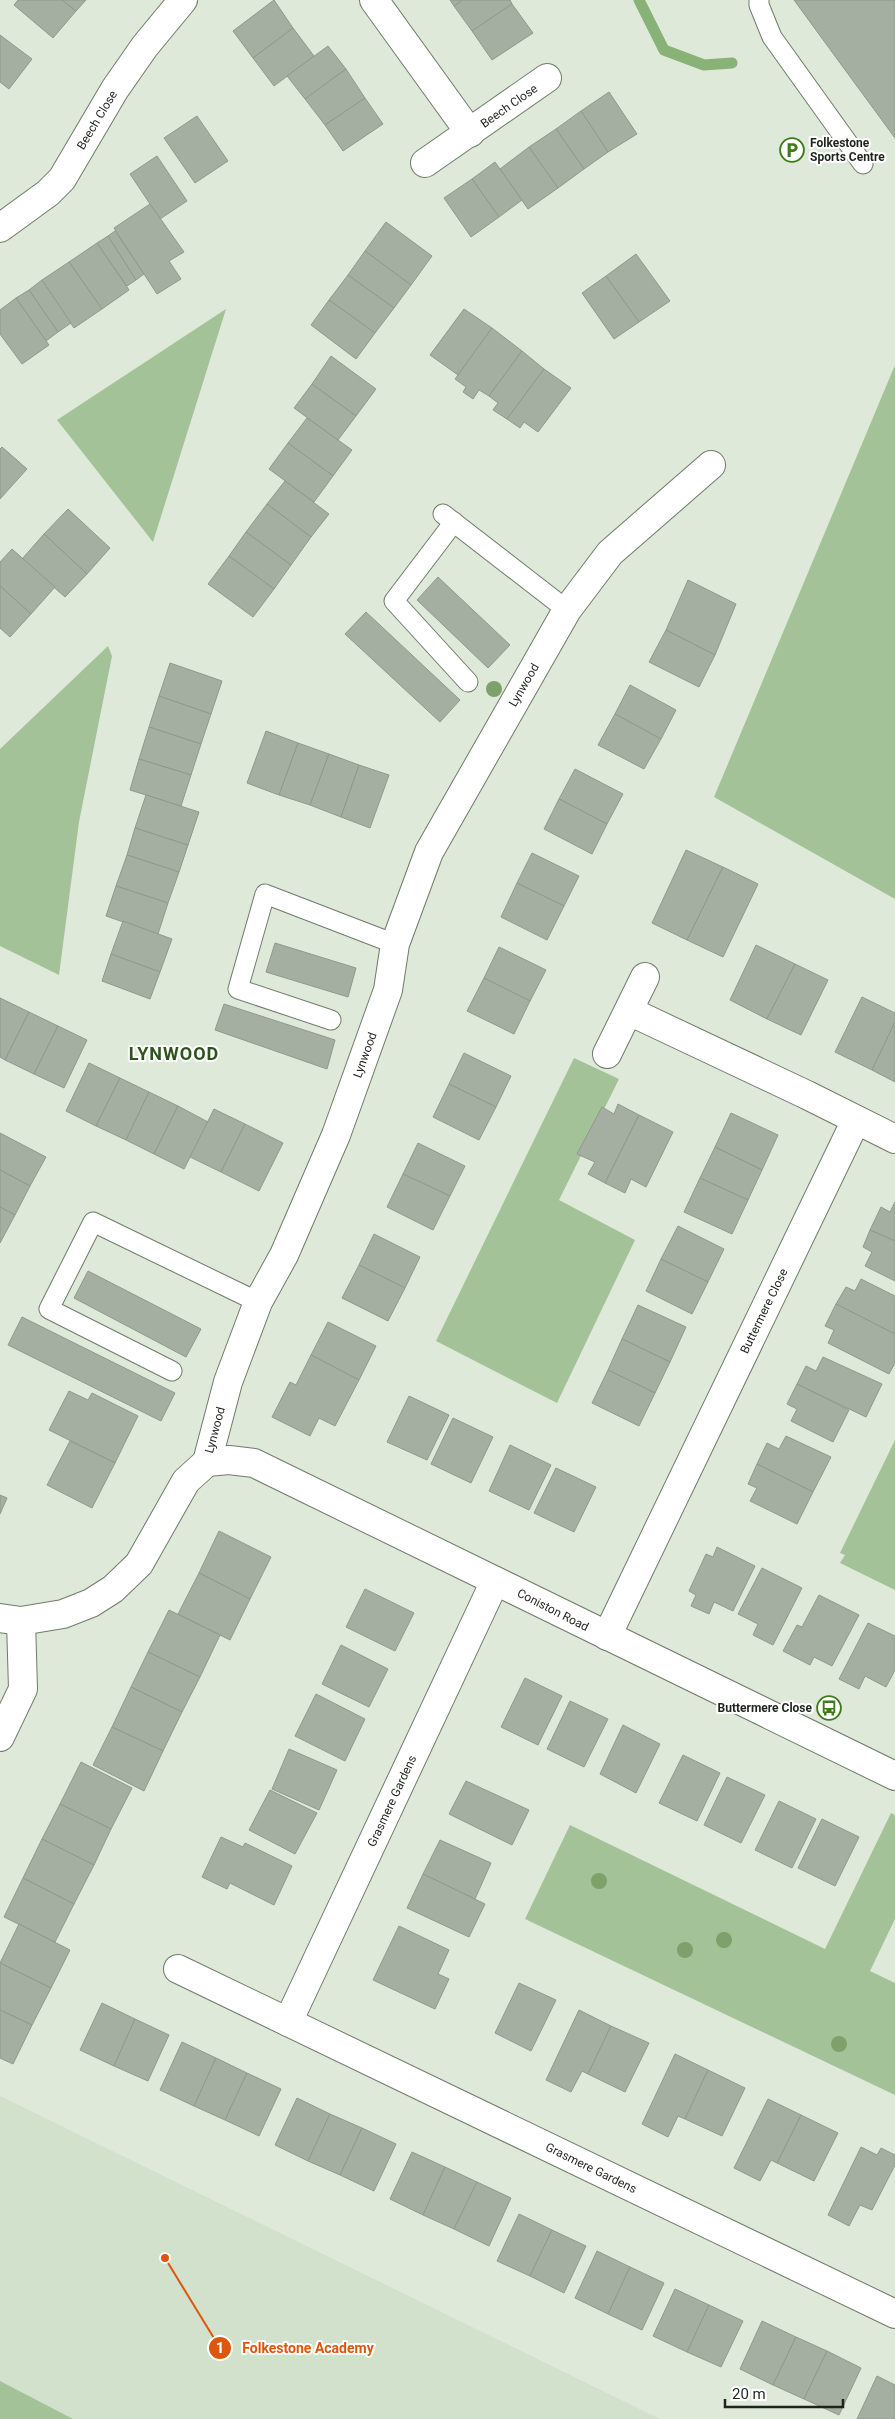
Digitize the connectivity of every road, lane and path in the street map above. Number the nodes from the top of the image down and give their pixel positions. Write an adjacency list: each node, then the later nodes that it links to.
1 (183, 0): 8 (street, Beech Close)
2 (374, 0): 5 (street, Beech Close)
3 (759, 0): 7 (lane)
4 (547, 78): 5 (street, Beech Close)
5 (470, 133): 6 (street, Beech Close)
6 (425, 163)
7 (863, 164)
8 (0, 228)
9 (711, 465): 10 (street, Lynwood)
10 (567, 610): 11 (lane); 12 (street, Lynwood)
11 (468, 682)
12 (395, 944): 15 (lane); 19 (street, Lynwood)
13 (645, 977): 14 (street)
14 (628, 1011): 16 (street); 17 (street)
15 (331, 1020)
16 (607, 1054)
17 (856, 1120): 18 (street); 24 (street, Buttermere Close)
18 (895, 1140)
19 (258, 1302): 20 (lane); 21 (street, Lynwood)
20 (172, 1370)
21 (207, 1462): 22 (street, Coniston Road); 23 (street, Lynwood)
22 (496, 1581): 24 (street, Coniston Road); 28 (street, Grasmere Gardens)
23 (10, 1620): 25 (street, Lynwood)
24 (607, 1636): 26 (street, Coniston Road)
25 (0, 1737)
26 (895, 1776)
27 (178, 1969): 28 (street, Grasmere Gardens)
28 (288, 2022): 29 (street, Grasmere Gardens)
29 (895, 2314)

